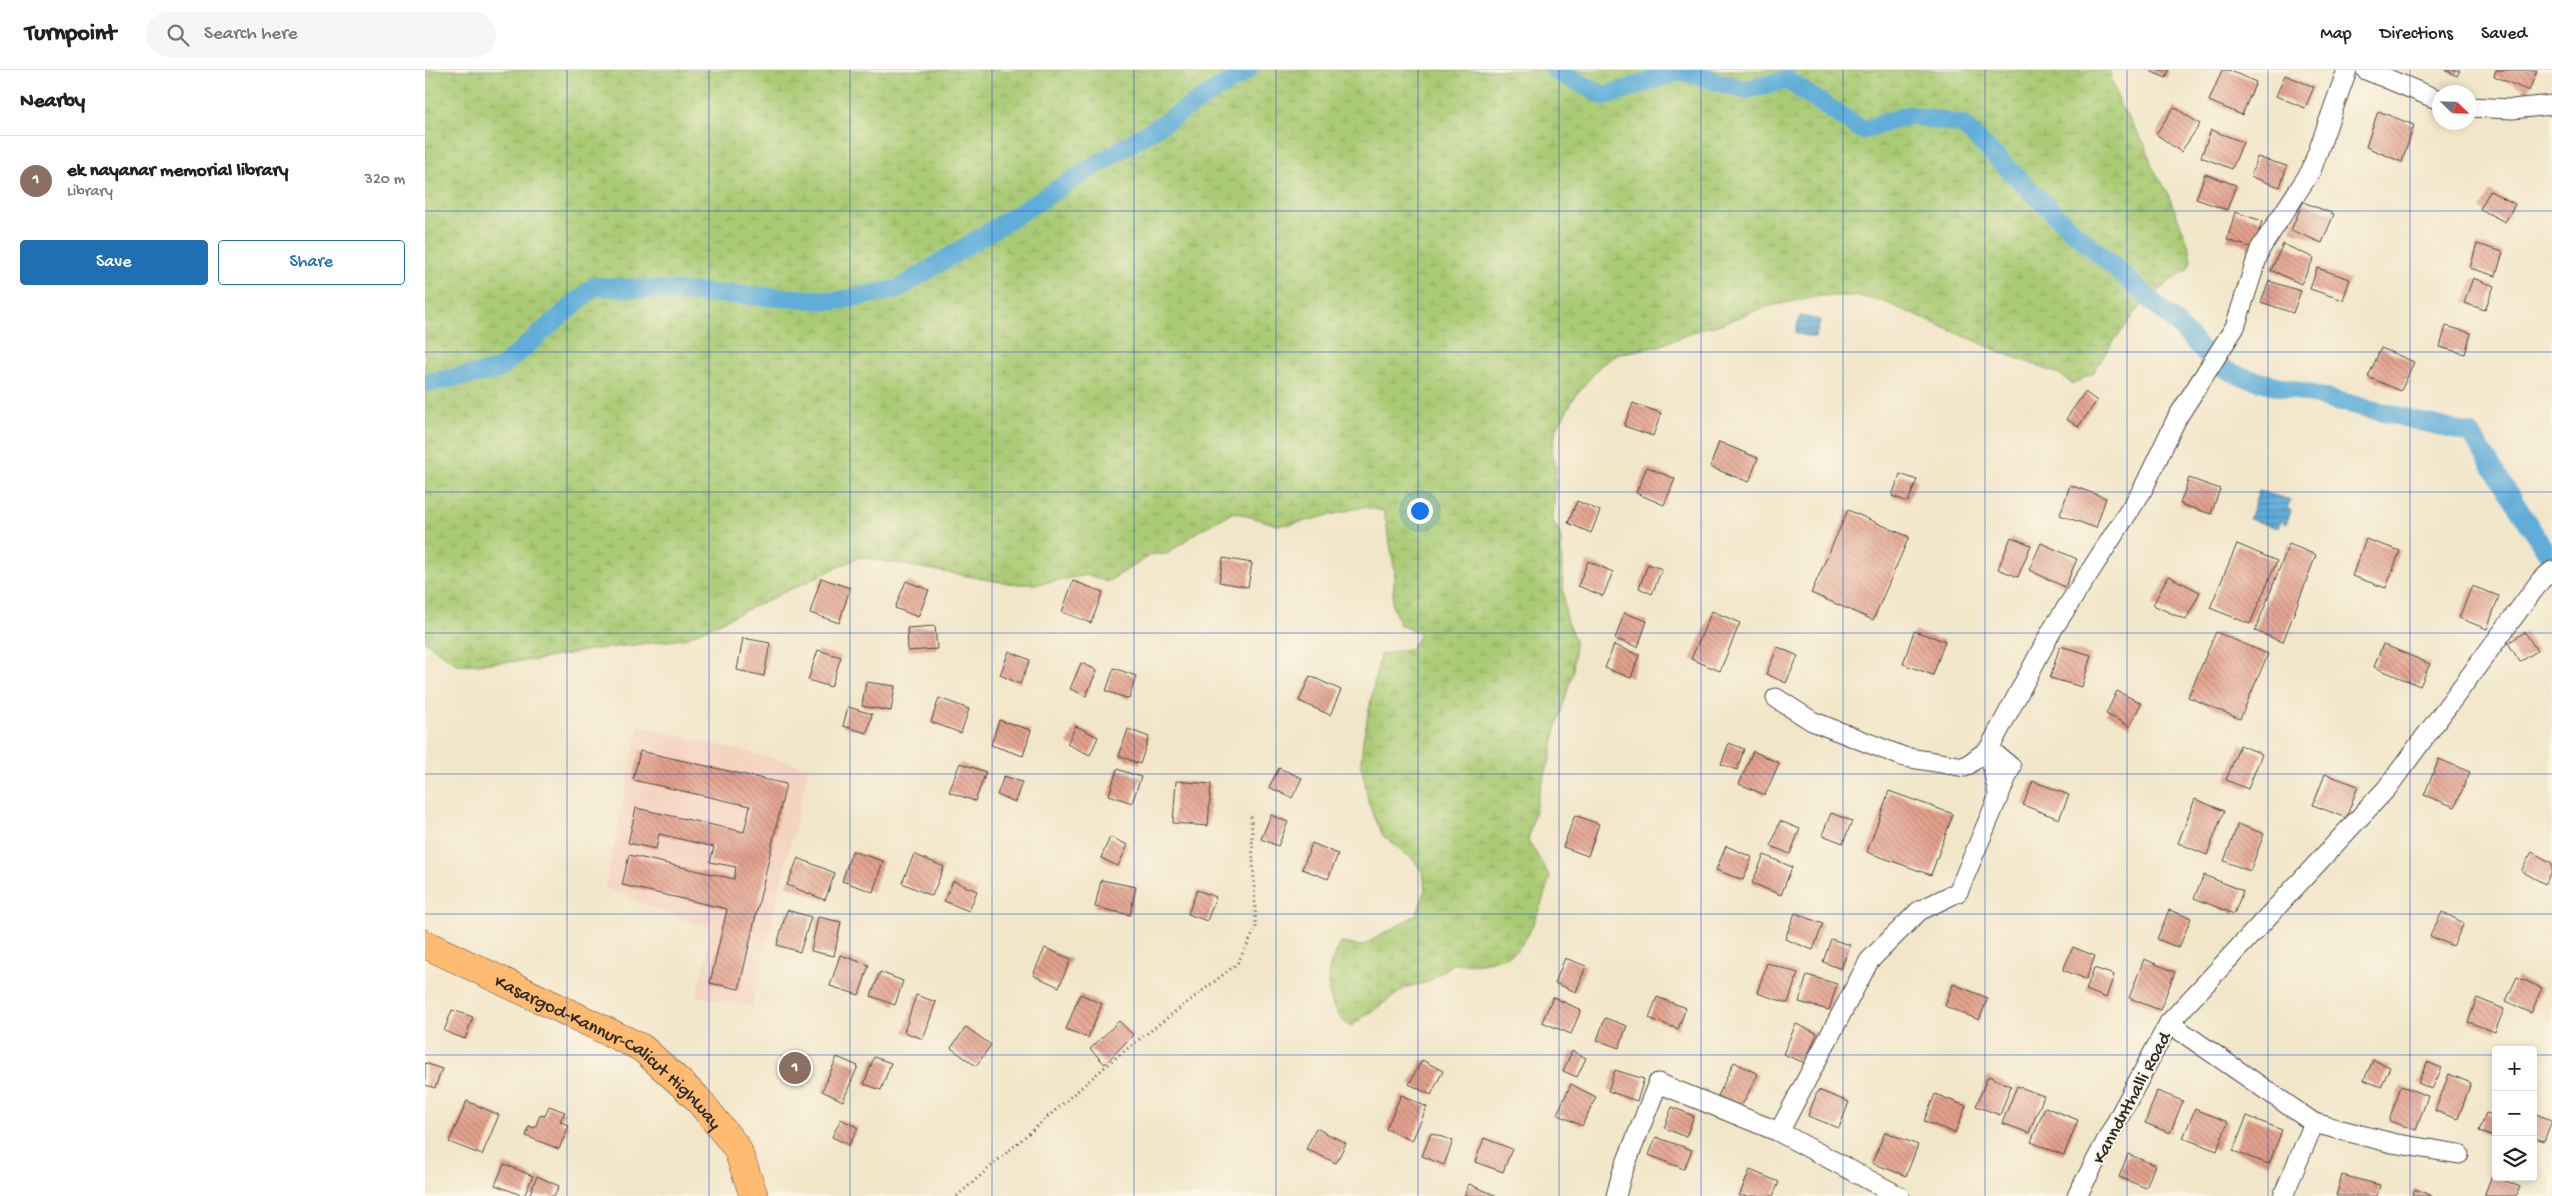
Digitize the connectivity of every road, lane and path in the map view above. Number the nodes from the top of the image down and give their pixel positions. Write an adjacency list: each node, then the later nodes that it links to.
1 (2347, 70): 8 (street)
2 (2367, 70): 3 (street)
3 (2432, 97)
4 (2552, 105): 5 (street)
5 (2477, 107)
6 (2552, 571): 11 (street, Kanndnthalli Road)
7 (1776, 698): 8 (street)
8 (1989, 749): 13 (street)
9 (1251, 814): 16 (path)
10 (425, 944): 15 (highway, Kasargod-Kannur-Calicut Highway)
11 (2169, 1024): 12 (street); 19 (street, Kanndnthalli Road)
12 (2313, 1123): 14 (street); 20 (street)
13 (1779, 1132): 17 (street); 18 (street)
14 (2459, 1154)
15 (754, 1196)
16 (957, 1196)
17 (1616, 1196)
18 (1899, 1196)
19 (2077, 1196)
20 (2283, 1196)

